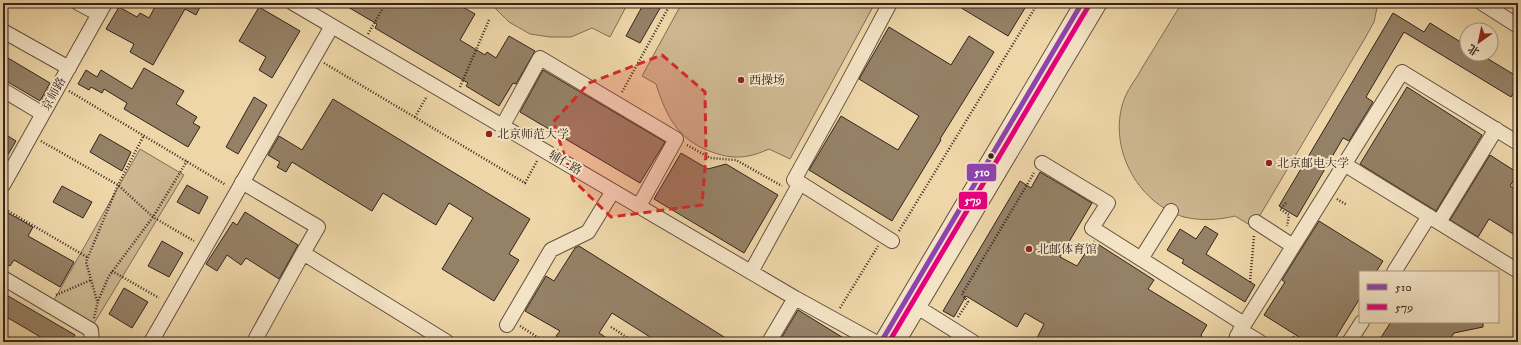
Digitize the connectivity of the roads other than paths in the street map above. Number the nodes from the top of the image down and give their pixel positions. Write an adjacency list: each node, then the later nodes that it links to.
1 (78, 3): 7 (street)
2 (293, 3): 8 (street, 辅仁路)
3 (890, 3): 21 (street)
4 (1082, 3): 36 (street)
5 (1100, 3): 37 (street)
6 (1482, 3): 9 (street)
7 (102, 9): 11 (street, 京师路)
8 (332, 26): 14 (street, 辅仁路); 20 (street)
9 (1518, 26)
10 (3, 31): 11 (street)
11 (69, 68): 13 (street, 京师路)
12 (3, 90): 13 (street)
13 (43, 114): 19 (street, 京师路)
14 (503, 126): 22 (street, 辅仁路); 23 (street)
15 (1496, 129): 16 (street); 18 (street); 25 (street)
16 (1518, 143)
17 (1042, 163): 30 (street)
18 (1344, 164): 25 (street); 28 (street)
19 (5, 178)
20 (240, 186): 29 (street); 43 (street)
21 (797, 188): 27 (street); 33 (street)
22 (613, 191): 23 (street, 辅仁路); 38 (street)
23 (639, 206): 33 (street, 辅仁路)
24 (1171, 211): 30 (street)
25 (1434, 219): 31 (street); 32 (street)
26 (1256, 222): 28 (street)
27 (888, 239)
28 (1293, 246): 40 (street)
29 (302, 253): 42 (street); 44 (street)
30 (1141, 259): 40 (street)
31 (1518, 270)
32 (1395, 271)
33 (751, 272): 35 (street, 辅仁路)
34 (3, 278): 41 (street)
35 (795, 298): 45 (street); 46 (street, 辅仁路)
36 (906, 300): 37 (street); 47 (street)
37 (919, 308): 48 (street); 49 (street)
38 (508, 323)
39 (1361, 323): 51 (street)
40 (1240, 330): 50 (street)
41 (92, 336)
42 (256, 338)
43 (150, 342)
44 (447, 342)
45 (769, 342)
46 (875, 342)
47 (881, 342)
48 (898, 342)
49 (973, 342)
50 (1260, 342)
51 (1349, 342)

